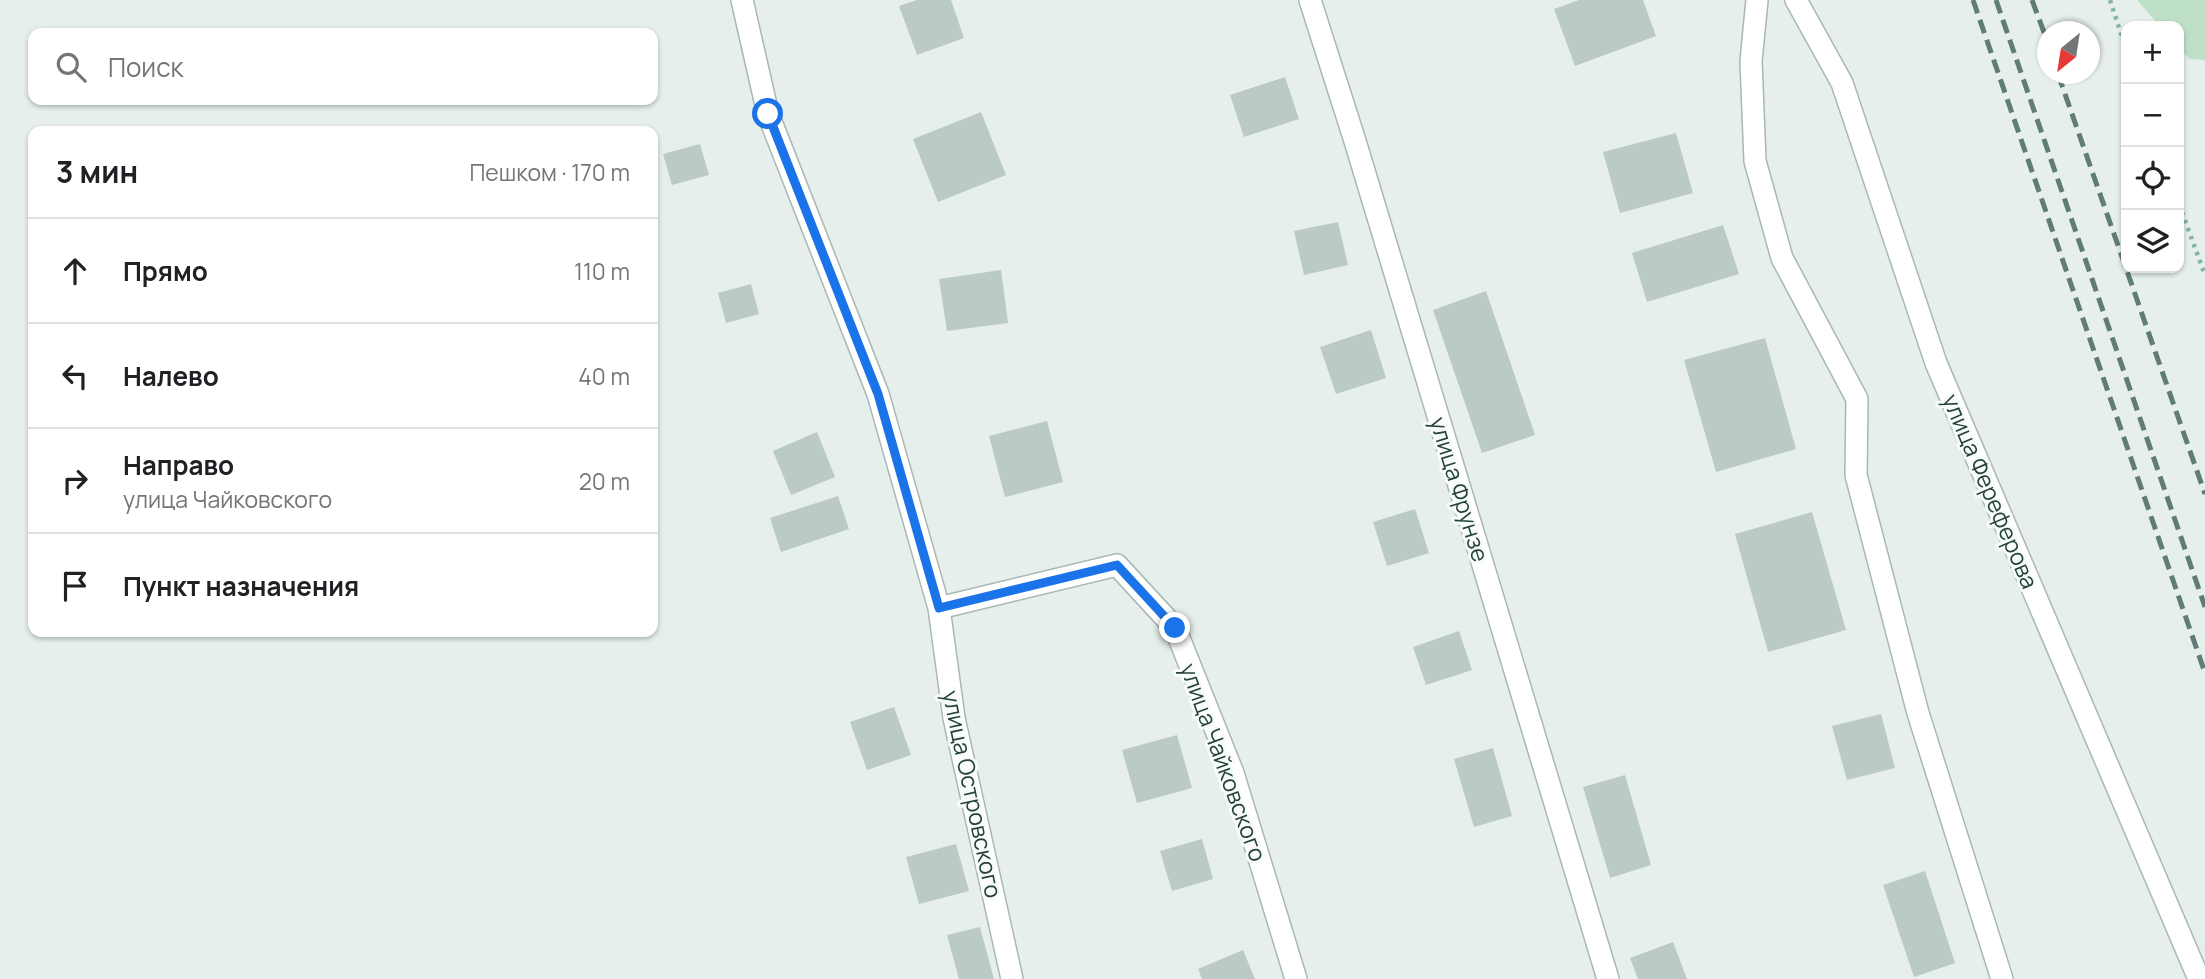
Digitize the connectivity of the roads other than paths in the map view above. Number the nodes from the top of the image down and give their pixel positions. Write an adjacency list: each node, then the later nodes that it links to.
1 (742, 0): 5 (street, улица Островского)
2 (1310, 0): 8 (street, улица Фрунзе)
3 (1757, 0): 9 (street)
4 (1796, 0): 10 (street, улица Фереферова)
5 (939, 608): 6 (street, улица Островского); 7 (street, улица Чайковского)
6 (1012, 979)
7 (1296, 979)
8 (1608, 979)
9 (2002, 979)
10 (2199, 979)

